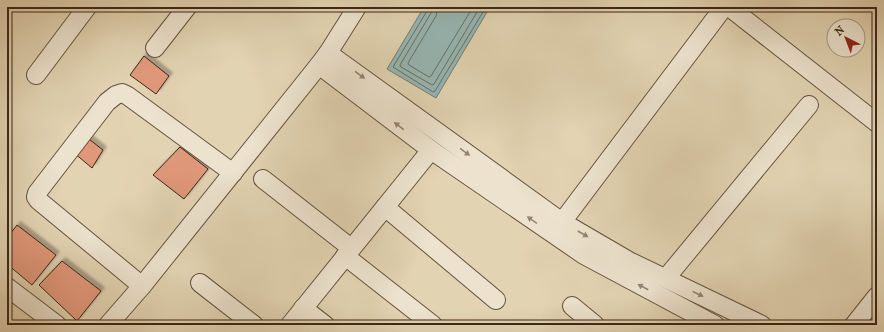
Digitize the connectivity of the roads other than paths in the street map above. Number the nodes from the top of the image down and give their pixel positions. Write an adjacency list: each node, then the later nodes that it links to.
1 (88, 7): 8 (street)
2 (187, 7): 6 (street)
3 (357, 7): 7 (street)
4 (724, 7): 15 (street)
5 (729, 7): 10 (street)
6 (155, 48)
7 (323, 59): 11 (street, one-way to 7); 12 (street); 15 (street, one-way to 15)
8 (36, 74)
9 (809, 105): 17 (street)
10 (877, 123)
11 (430, 150): 14 (street); 32 (street, one-way to 11)
12 (233, 173): 19 (street); 19 (street)
13 (263, 179): 16 (street)
14 (385, 206): 16 (street); 22 (street)
15 (562, 222): 17 (street, one-way to 17)
16 (348, 252): 24 (street); 30 (street)
17 (666, 278): 33 (street, one-way to 33)
18 (200, 283): 27 (street)
19 (142, 286): 26 (street)
20 (7, 287): 25 (street)
21 (877, 296): 34 (street)
22 (496, 300)
23 (572, 306): 31 (street)
24 (304, 308): 28 (street); 29 (street)
25 (56, 325)
26 (108, 325)
27 (254, 325)
28 (290, 325)
29 (325, 325)
30 (433, 325)
31 (596, 325)
32 (714, 325)
33 (762, 325)
34 (854, 325)

